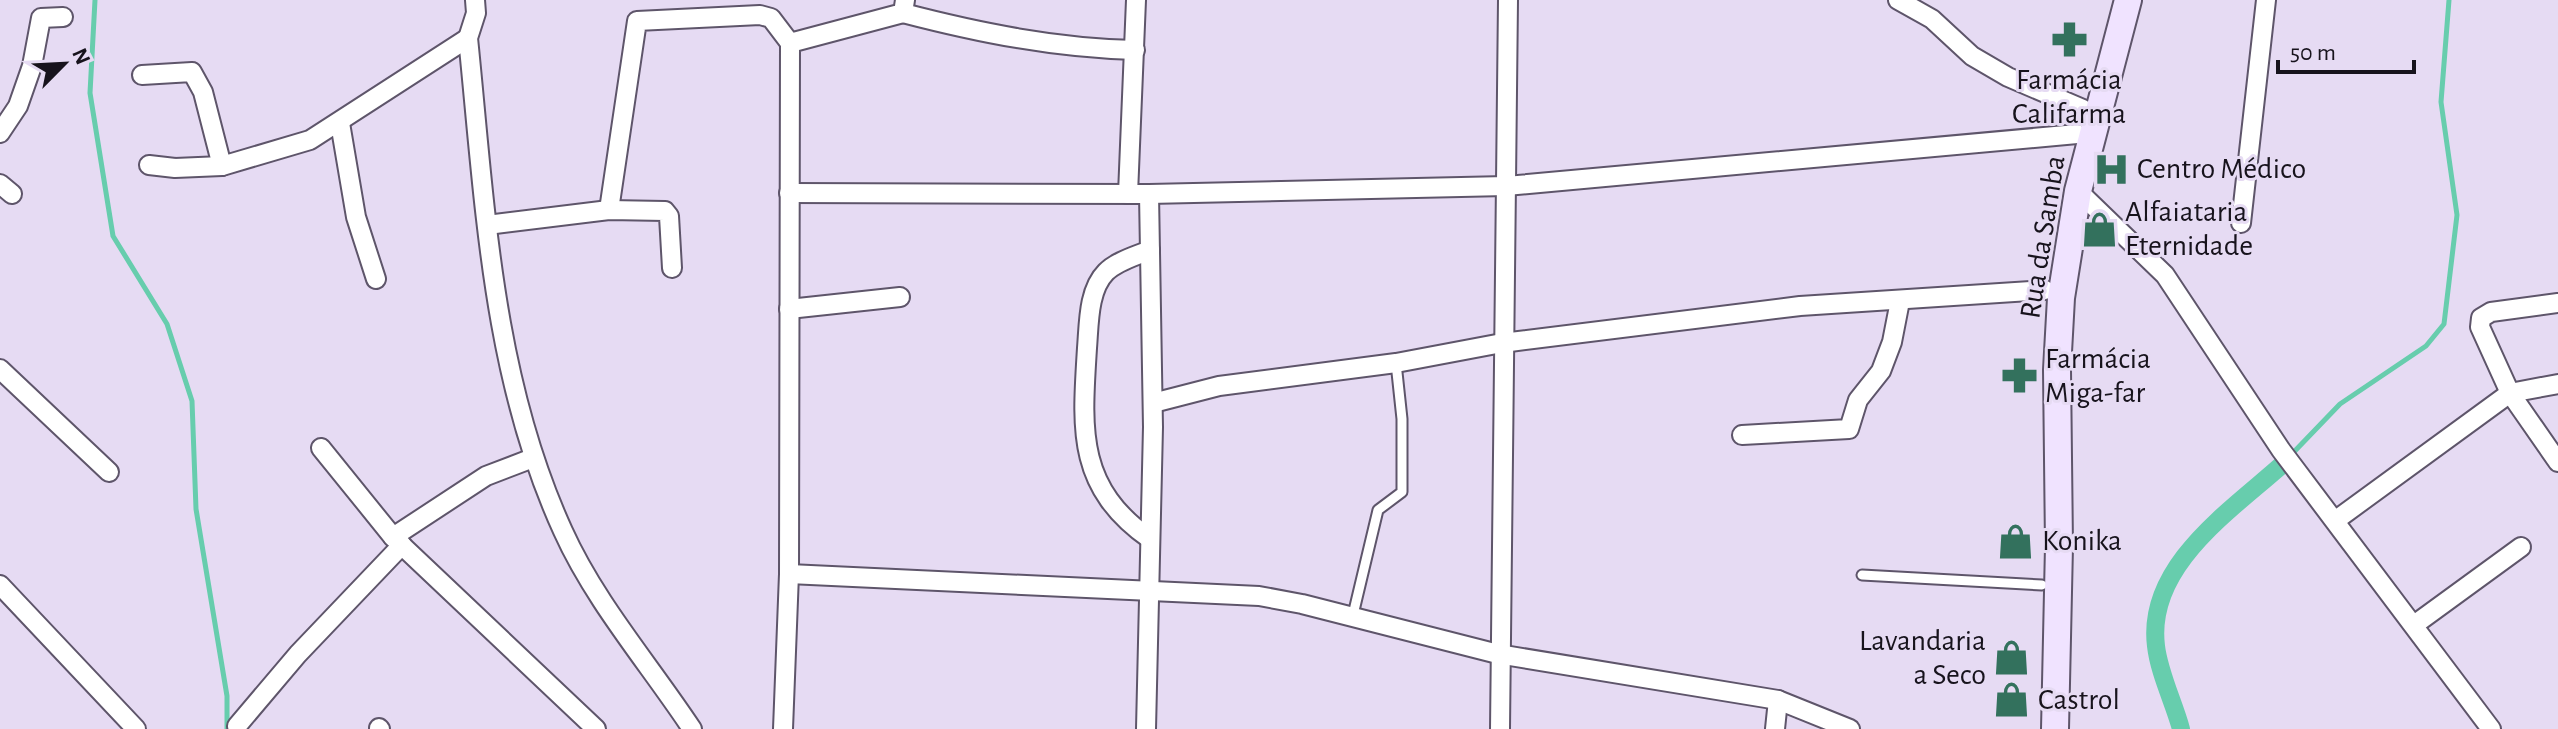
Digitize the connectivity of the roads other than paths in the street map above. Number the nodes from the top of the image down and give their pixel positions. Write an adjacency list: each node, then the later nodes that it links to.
1 (492, 0): 9 (street)
2 (1136, 0): 15 (street)
3 (1508, 0): 22 (street)
4 (1898, 0): 12 (street)
5 (1933, 0): 12 (street)
6 (2111, 0): 17 (main road, Rua da Samba)
7 (2128, 0): 23 (main road, Rua da Samba)
8 (2266, 0): 28 (street)
9 (476, 7): 13 (street)
10 (904, 7): 14 (street); 15 (street)
11 (63, 17): 19 (street)
12 (1932, 19): 17 (street)
13 (468, 38): 18 (street); 29 (street)
14 (790, 43): 24 (street); 27 (street)
15 (1135, 50): 25 (street)
16 (142, 75): 21 (street)
17 (2080, 122): 22 (street); 33 (main road, Rua da Samba)
18 (340, 123): 21 (street); 32 (street)
19 (0, 133)
20 (149, 165): 21 (street)
21 (222, 166)
22 (1506, 186): 26 (street); 38 (street)
23 (2078, 191): 49 (street); 72 (main road, Rua da Samba)
24 (789, 193): 25 (street); 37 (street)
25 (1128, 194): 26 (street)
26 (1149, 194): 30 (street)
27 (609, 210): 29 (street); 31 (street)
28 (2241, 223)
29 (487, 225): 46 (street)
30 (1150, 250): 43 (street); 50 (street)
31 (672, 268)
32 (376, 279)
33 (2045, 290): 35 (street); 56 (main road, Rua da Samba)
34 (900, 297): 37 (street)
35 (1900, 301): 38 (street); 44 (street)
36 (2558, 303): 42 (street)
37 (789, 309): 53 (street)
38 (1502, 343): 39 (street); 60 (street)
39 (1396, 363): 43 (street); 58 (lane)
40 (0, 369): 48 (street)
41 (2558, 384): 42 (street)
42 (2510, 393): 47 (street); 49 (street)
43 (1153, 403): 50 (street)
44 (1742, 435)
45 (321, 448): 51 (street)
46 (533, 458): 51 (street); 65 (street)
47 (2558, 462)
48 (109, 472)
49 (2336, 520): 59 (street)
50 (1150, 539): 57 (street)
51 (398, 541): 62 (street); 64 (street)
52 (2521, 547): 59 (street)
53 (789, 574): 57 (street); 66 (street)
54 (1862, 575): 56 (lane)
55 (0, 585): 63 (street)
56 (2042, 585): 71 (main road, Rua da Samba)
57 (1149, 591): 58 (street); 67 (street)
58 (1352, 619): 60 (street)
59 (2414, 625): 73 (street)
60 (1498, 654): 61 (street); 68 (street)
61 (1778, 700): 69 (street); 70 (street)
62 (237, 726)
63 (136, 729)
64 (596, 729)
65 (692, 729)
66 (783, 729)
67 (1146, 729)
68 (1500, 729)
69 (1775, 729)
70 (1850, 729)
71 (2039, 729)
72 (2055, 729)
73 (2491, 729)

